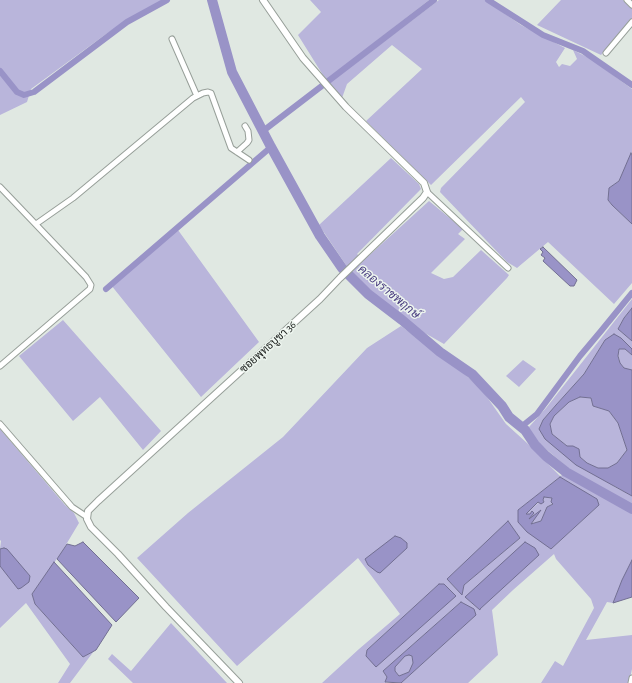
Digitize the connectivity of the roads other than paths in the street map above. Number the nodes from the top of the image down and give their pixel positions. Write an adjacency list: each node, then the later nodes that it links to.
1 (264, 0): 12 (street)
2 (627, 0): 3 (street)
3 (632, 5)
4 (632, 22): 6 (street)
5 (172, 39): 7 (street)
6 (606, 53)
7 (197, 96): 9 (street); 13 (street)
8 (245, 126): 9 (street)
9 (236, 152): 10 (street)
10 (249, 160)
11 (0, 187): 13 (street)
12 (427, 192): 14 (street); 17 (street, ซอยพุทธบูชา 36)
13 (36, 224): 15 (street)
14 (508, 268)
15 (0, 366)
16 (0, 424): 17 (street)
17 (87, 517): 19 (street)
18 (632, 678): 20 (street)
19 (239, 683)
20 (631, 683)

